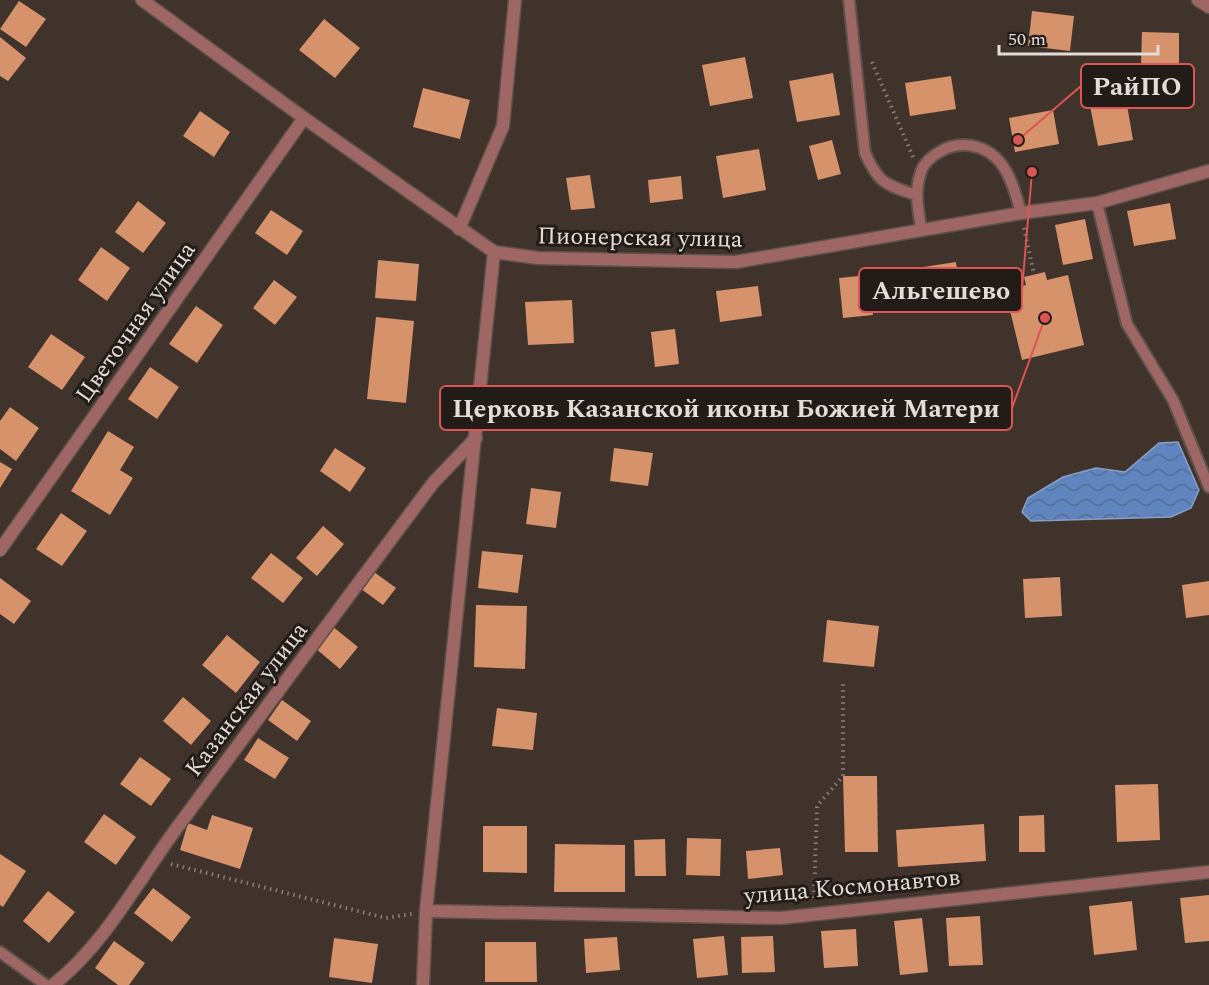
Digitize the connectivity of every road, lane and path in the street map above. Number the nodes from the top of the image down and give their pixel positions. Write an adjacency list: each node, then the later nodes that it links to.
1 (142, 0): 7 (street, Пионерская улица)
2 (514, 0): 13 (street)
3 (849, 0): 10 (lane)
4 (1198, 0): 5 (street)
5 (1209, 7)
6 (869, 54): 9 (path)
7 (304, 118): 13 (street, Пионерская улица); 19 (street, Цветочная улица)
8 (1209, 171): 11 (street, Пионерская улица)
9 (920, 172): 10 (lane); 12 (lane)
10 (916, 195): 14 (lane)
11 (1096, 203): 12 (street, Пионерская улица); 18 (lane)
12 (1021, 213): 14 (street, Пионерская улица); 16 (path)
13 (459, 229): 15 (street, Пионерская улица)
14 (921, 230): 15 (street, Пионерская улица)
15 (494, 252): 17 (street)
16 (1034, 274)
17 (476, 438): 21 (street, Казанская улица); 23 (street)
18 (1209, 487)
19 (0, 549)
20 (843, 684): 24 (path)
21 (153, 860): 23 (path); 27 (street, Казанская улица)
22 (1209, 872): 24 (street, улица Космонавтов)
23 (426, 911): 24 (street, улица Космонавтов); 28 (street)
24 (813, 914)
25 (0, 952): 26 (lane)
26 (46, 985)
27 (53, 985)
28 (423, 985)

